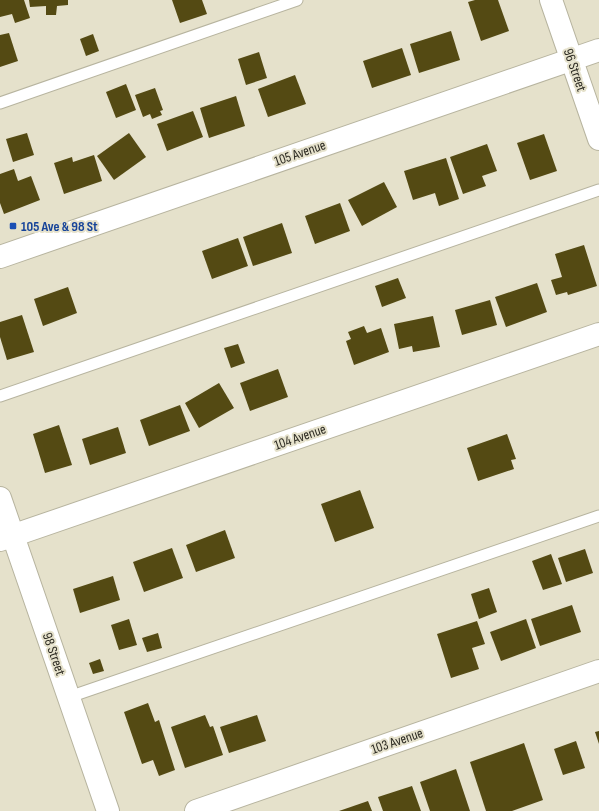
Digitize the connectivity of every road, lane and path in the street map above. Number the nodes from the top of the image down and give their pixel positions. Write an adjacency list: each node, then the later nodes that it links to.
1 (297, 0): 5 (lane)
2 (551, 0): 4 (street, 96 Street)
3 (599, 50): 4 (street, 105 Avenue)
4 (571, 59): 6 (street, 96 Street); 8 (street, 105 Avenue)
5 (0, 103)
6 (599, 139)
7 (599, 190): 10 (lane)
8 (0, 257)
9 (599, 334): 13 (street, 104 Avenue)
10 (0, 396)
11 (0, 498): 13 (street, 98 Street)
12 (599, 516): 15 (lane)
13 (6, 538): 15 (street, 98 Street)
14 (599, 671): 17 (street, 103 Avenue)
15 (69, 697): 16 (street, 98 Street)
16 (108, 811)
17 (196, 811)

